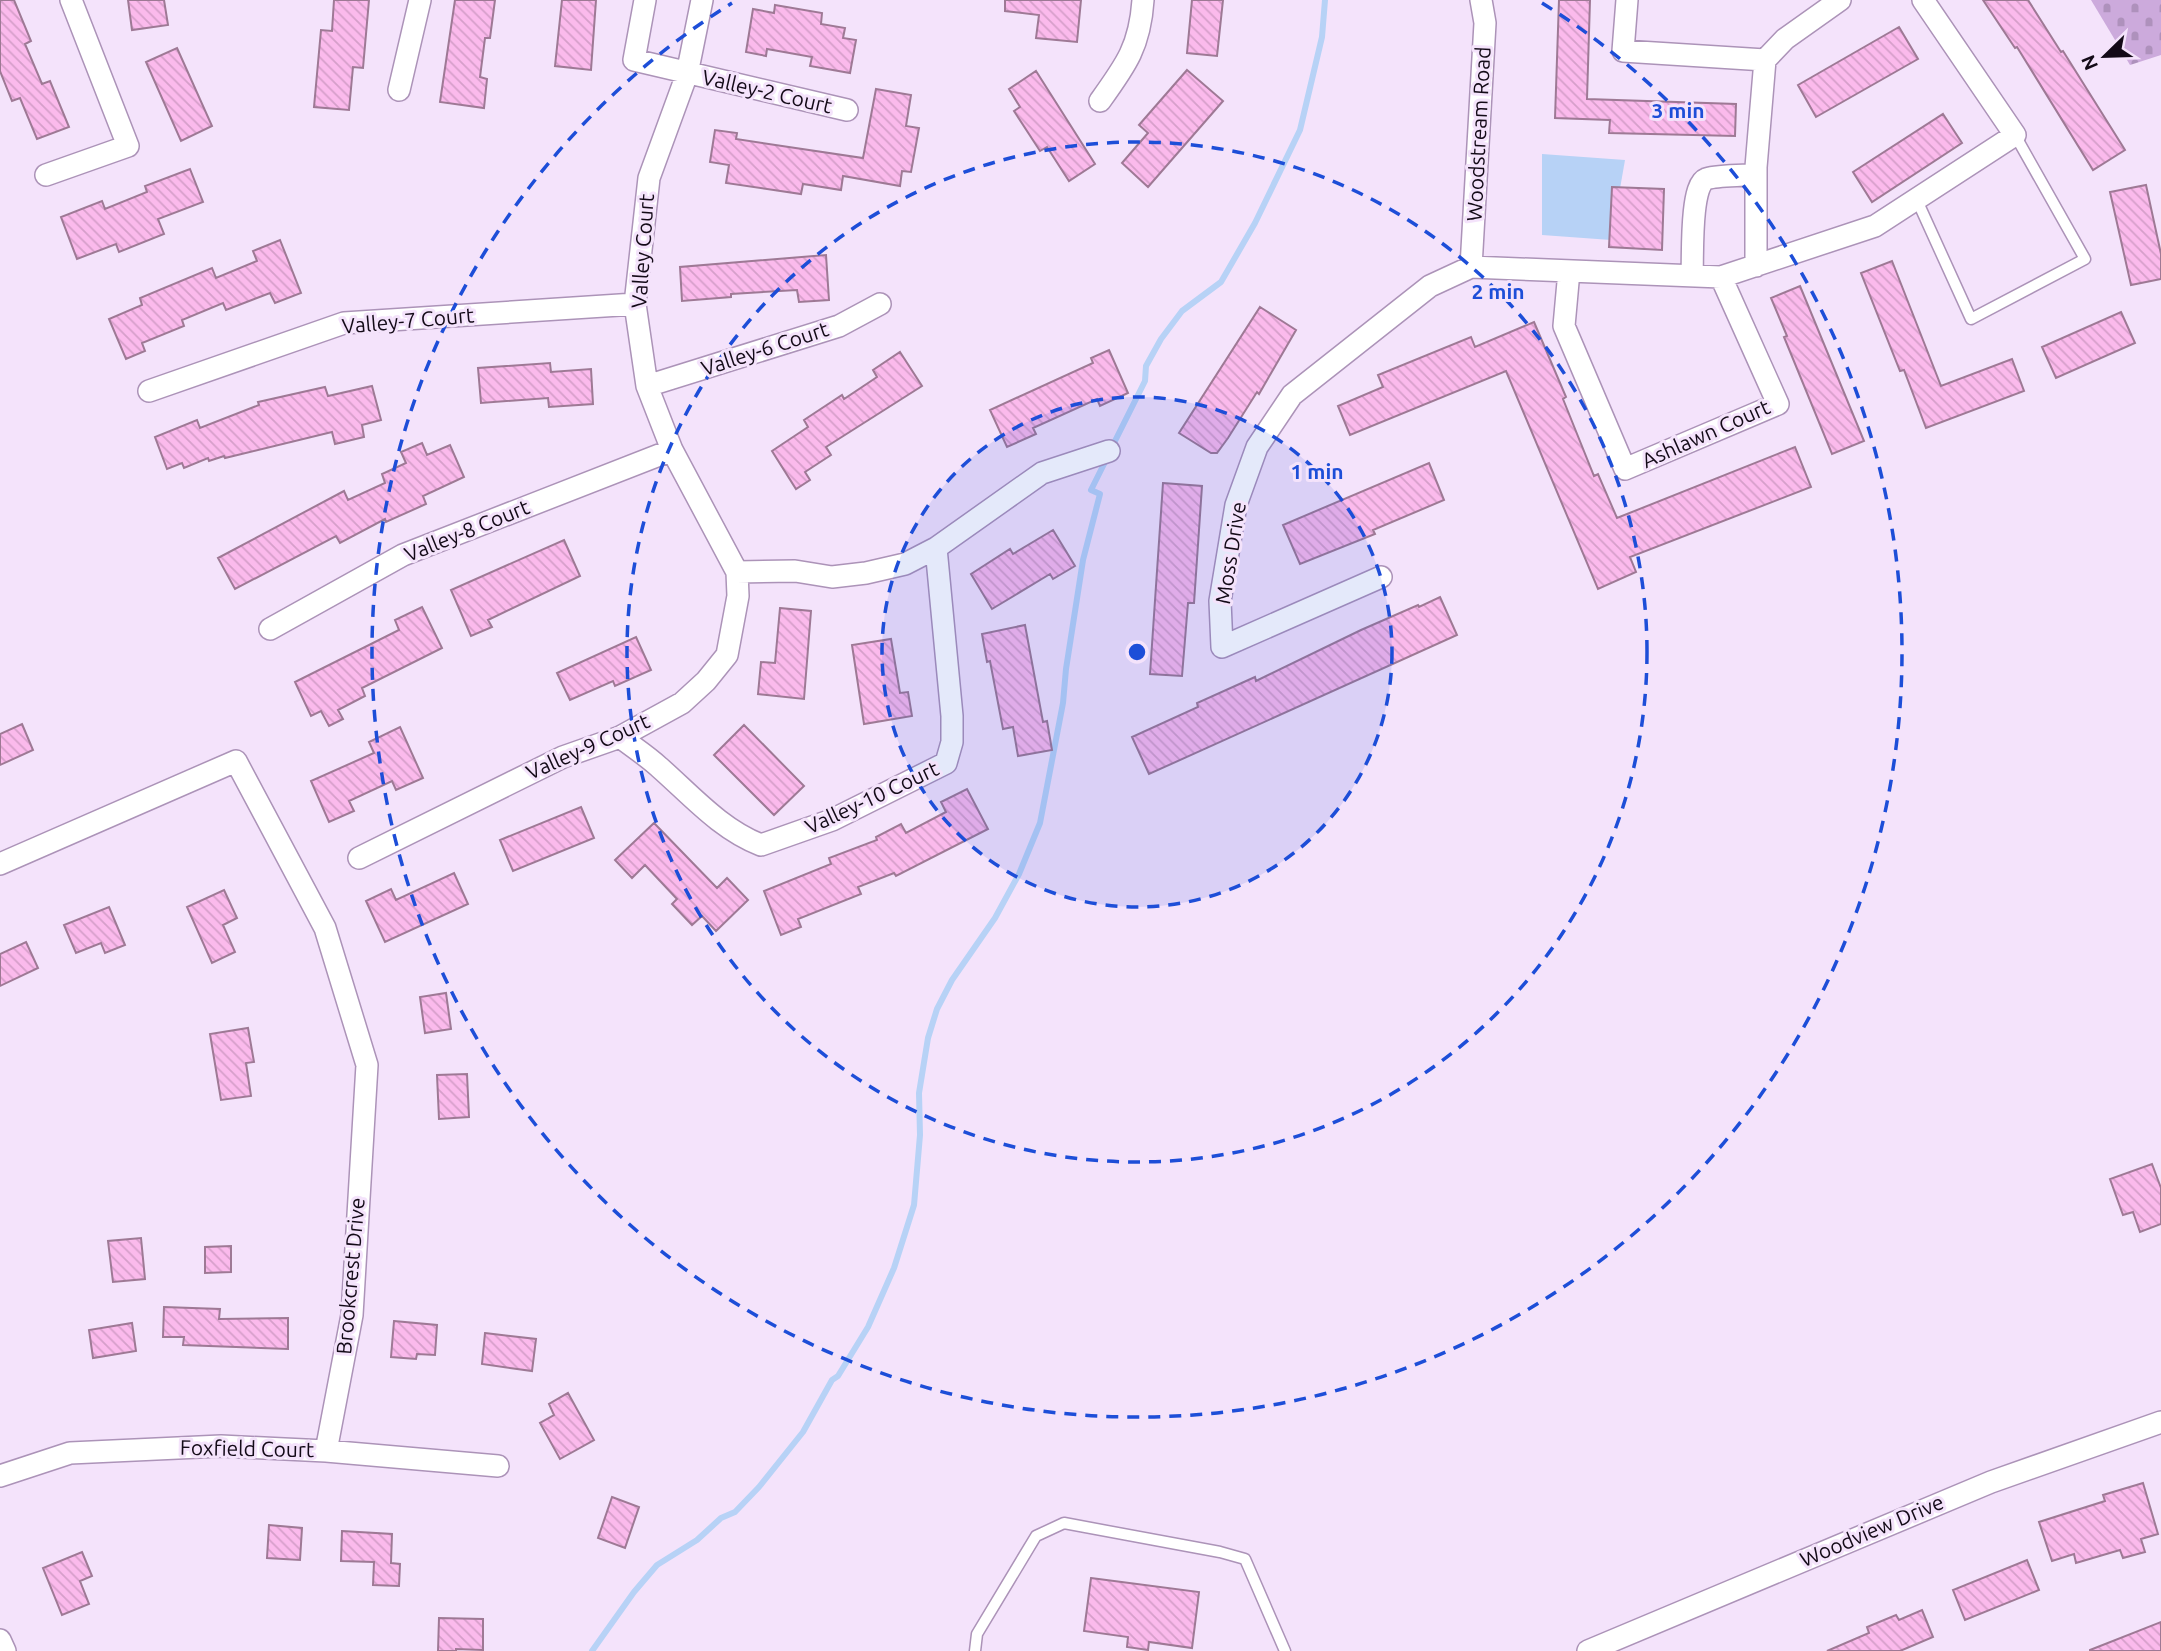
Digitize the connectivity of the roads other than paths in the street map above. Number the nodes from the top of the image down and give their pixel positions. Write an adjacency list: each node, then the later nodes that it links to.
1 (71, 0): 17 (street)
2 (420, 0): 12 (street)
3 (645, 0): 11 (street, Valley-2 Court)
4 (702, 0): 11 (street, Valley Court)
5 (1143, 0): 13 (street)
6 (1481, 0): 20 (street, Woodstream Road)
7 (1628, 0): 10 (street)
8 (1840, 0): 10 (street)
9 (1923, 0): 15 (street)
10 (1765, 60): 16 (street)
11 (687, 74): 14 (street, Valley-2 Court); 24 (street, Valley Court)
12 (400, 90)
13 (1100, 101)
14 (847, 110)
15 (2015, 135): 18 (street); 18 (lane)
16 (1756, 174): 19 (street); 22 (street)
17 (46, 175)
18 (1916, 198): 19 (street)
19 (1756, 265): 23 (street)
20 (1471, 267): 21 (street); 32 (street, Moss Drive)
21 (1569, 271): 22 (street); 23 (street, Ashlawn Court)
22 (1692, 276): 23 (street)
23 (1721, 277)
24 (635, 304): 26 (street, Valley Court); 27 (street, Valley-7 Court)
25 (880, 304): 26 (street, Valley-6 Court)
26 (648, 386): 28 (street, Valley Court)
27 (149, 391)
28 (672, 450): 31 (street, Valley Court); 33 (street, Valley-8 Court)
29 (1109, 451): 30 (street)
30 (936, 548): 31 (street); 34 (street, Valley-10 Court)
31 (737, 572): 34 (street, Valley-9 Court)
32 (1381, 578)
33 (270, 629)
34 (620, 737): 35 (street, Valley-9 Court)
35 (359, 858)
36 (0, 864): 38 (street, Brookcrest Drive)
37 (2161, 1422): 45 (street, Woodview Drive)
38 (326, 1451): 39 (street, Foxfield Court); 40 (street, Foxfield Court)
39 (498, 1466)
40 (0, 1476)
41 (0, 1640): 42 (street)
42 (5, 1651)
43 (975, 1651): 44 (lane)
44 (1286, 1651)
45 (1587, 1651)

